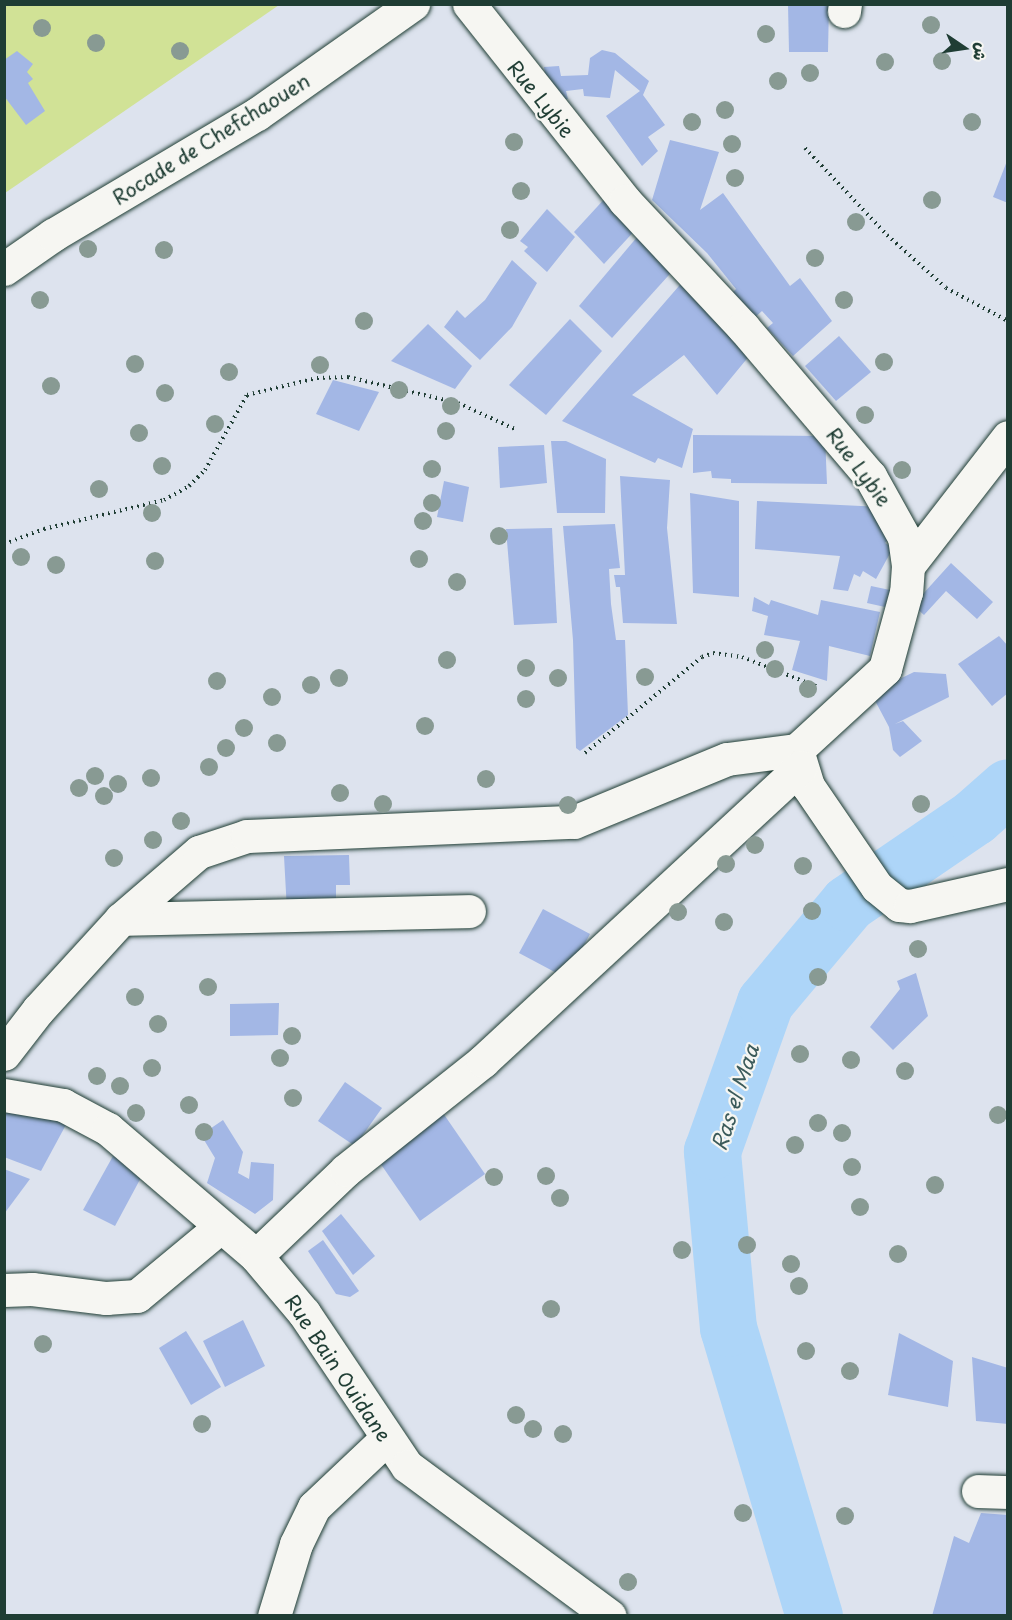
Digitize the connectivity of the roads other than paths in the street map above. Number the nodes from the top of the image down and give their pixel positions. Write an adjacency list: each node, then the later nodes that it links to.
1 (413, 4): 3 (street, Rocade de Chefchaouen)
2 (469, 4): 5 (street, Rue Lybie)
3 (4, 269)
4 (1008, 437): 5 (street)
5 (908, 566): 6 (street, Rue Lybie)
6 (802, 768): 7 (street); 9 (street); 13 (street, Rue Lybie)
7 (1008, 884)
8 (469, 911): 9 (street)
9 (121, 919): 10 (street)
10 (4, 1054)
11 (4, 1095): 12 (street, Rue Bain Ouidane)
12 (219, 1227): 13 (street, Rue Bain Ouidane); 14 (street)
13 (256, 1256): 15 (street, Rue Bain Ouidane)
14 (4, 1290)
15 (386, 1439): 16 (street); 17 (street, Rue Bain Ouidane)
16 (274, 1616)
17 (610, 1616)

